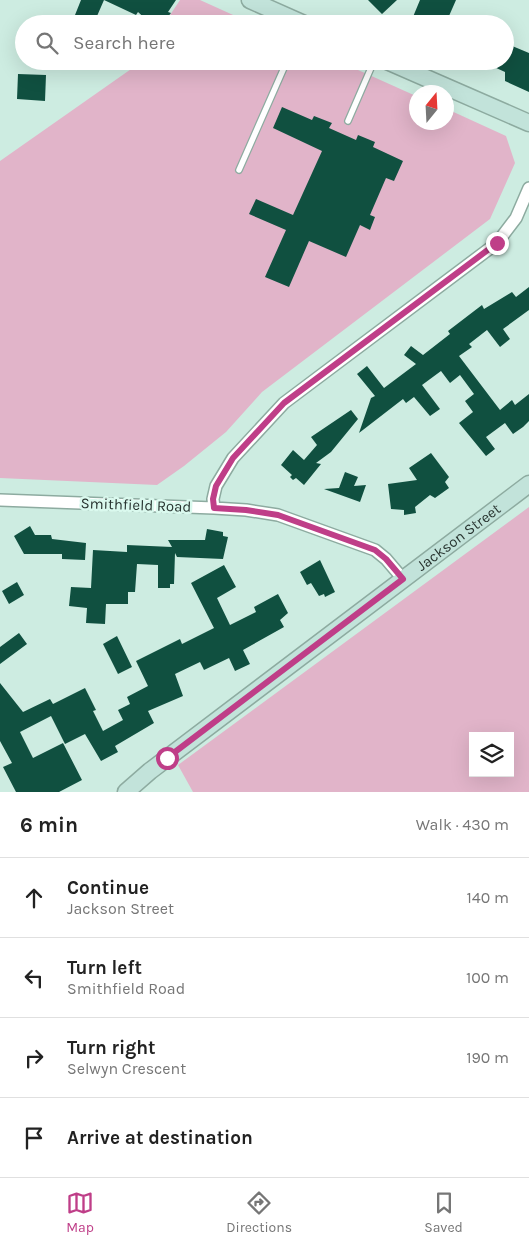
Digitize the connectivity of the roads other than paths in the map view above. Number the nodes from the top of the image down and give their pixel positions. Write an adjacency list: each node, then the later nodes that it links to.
1 (250, 0): 2 (street)
2 (284, 15)
3 (283, 70): 8 (lane)
4 (370, 70): 6 (lane)
5 (408, 70): 7 (street)
6 (348, 120)
7 (529, 123)
8 (239, 170)
9 (529, 188): 12 (street)
10 (529, 484): 13 (street, Jackson Street)
11 (0, 500): 12 (street, Smithfield Road)
12 (214, 508): 13 (street, Smithfield Road)
13 (403, 579): 14 (street, Jackson Street)
14 (126, 792)

